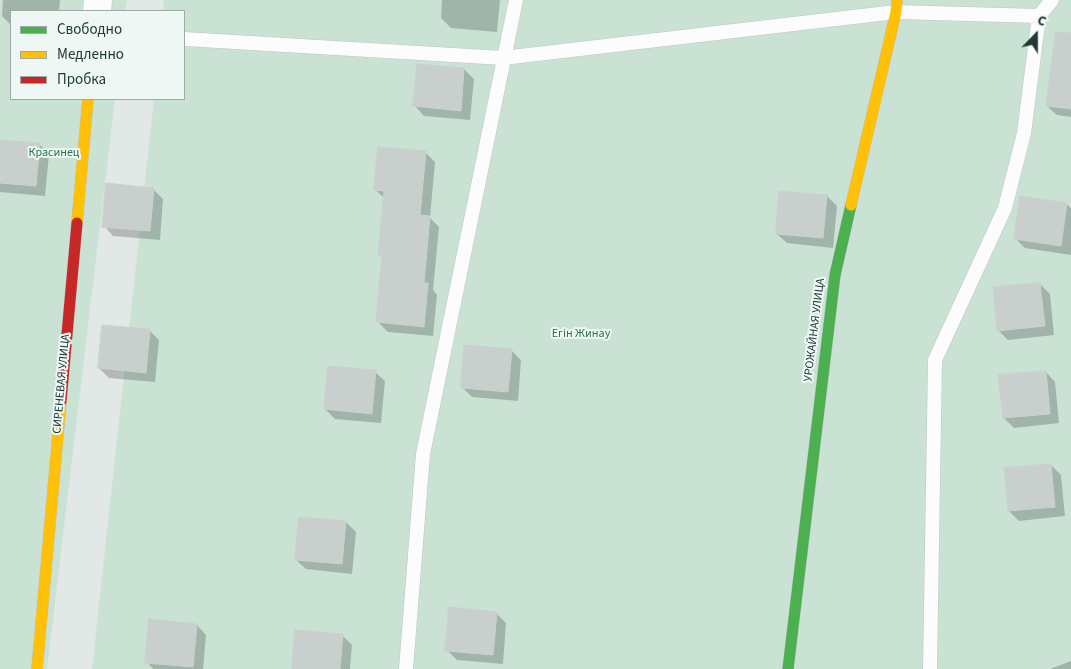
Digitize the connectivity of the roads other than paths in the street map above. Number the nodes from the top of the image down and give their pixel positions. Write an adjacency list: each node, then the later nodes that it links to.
1 (516, 0): 6 (lane)
2 (1052, 0): 4 (lane)
3 (897, 6): 4 (lane); 6 (lane); 10 (street, УРОЖАЙНАЯ УЛИЦА)
4 (1039, 16): 11 (lane)
5 (185, 38): 6 (lane)
6 (504, 58): 9 (lane)
7 (88, 100): 8 (street, СИРЕНЕВАЯ УЛИЦА)
8 (37, 669)
9 (406, 669)
10 (788, 669)
11 (930, 669)

